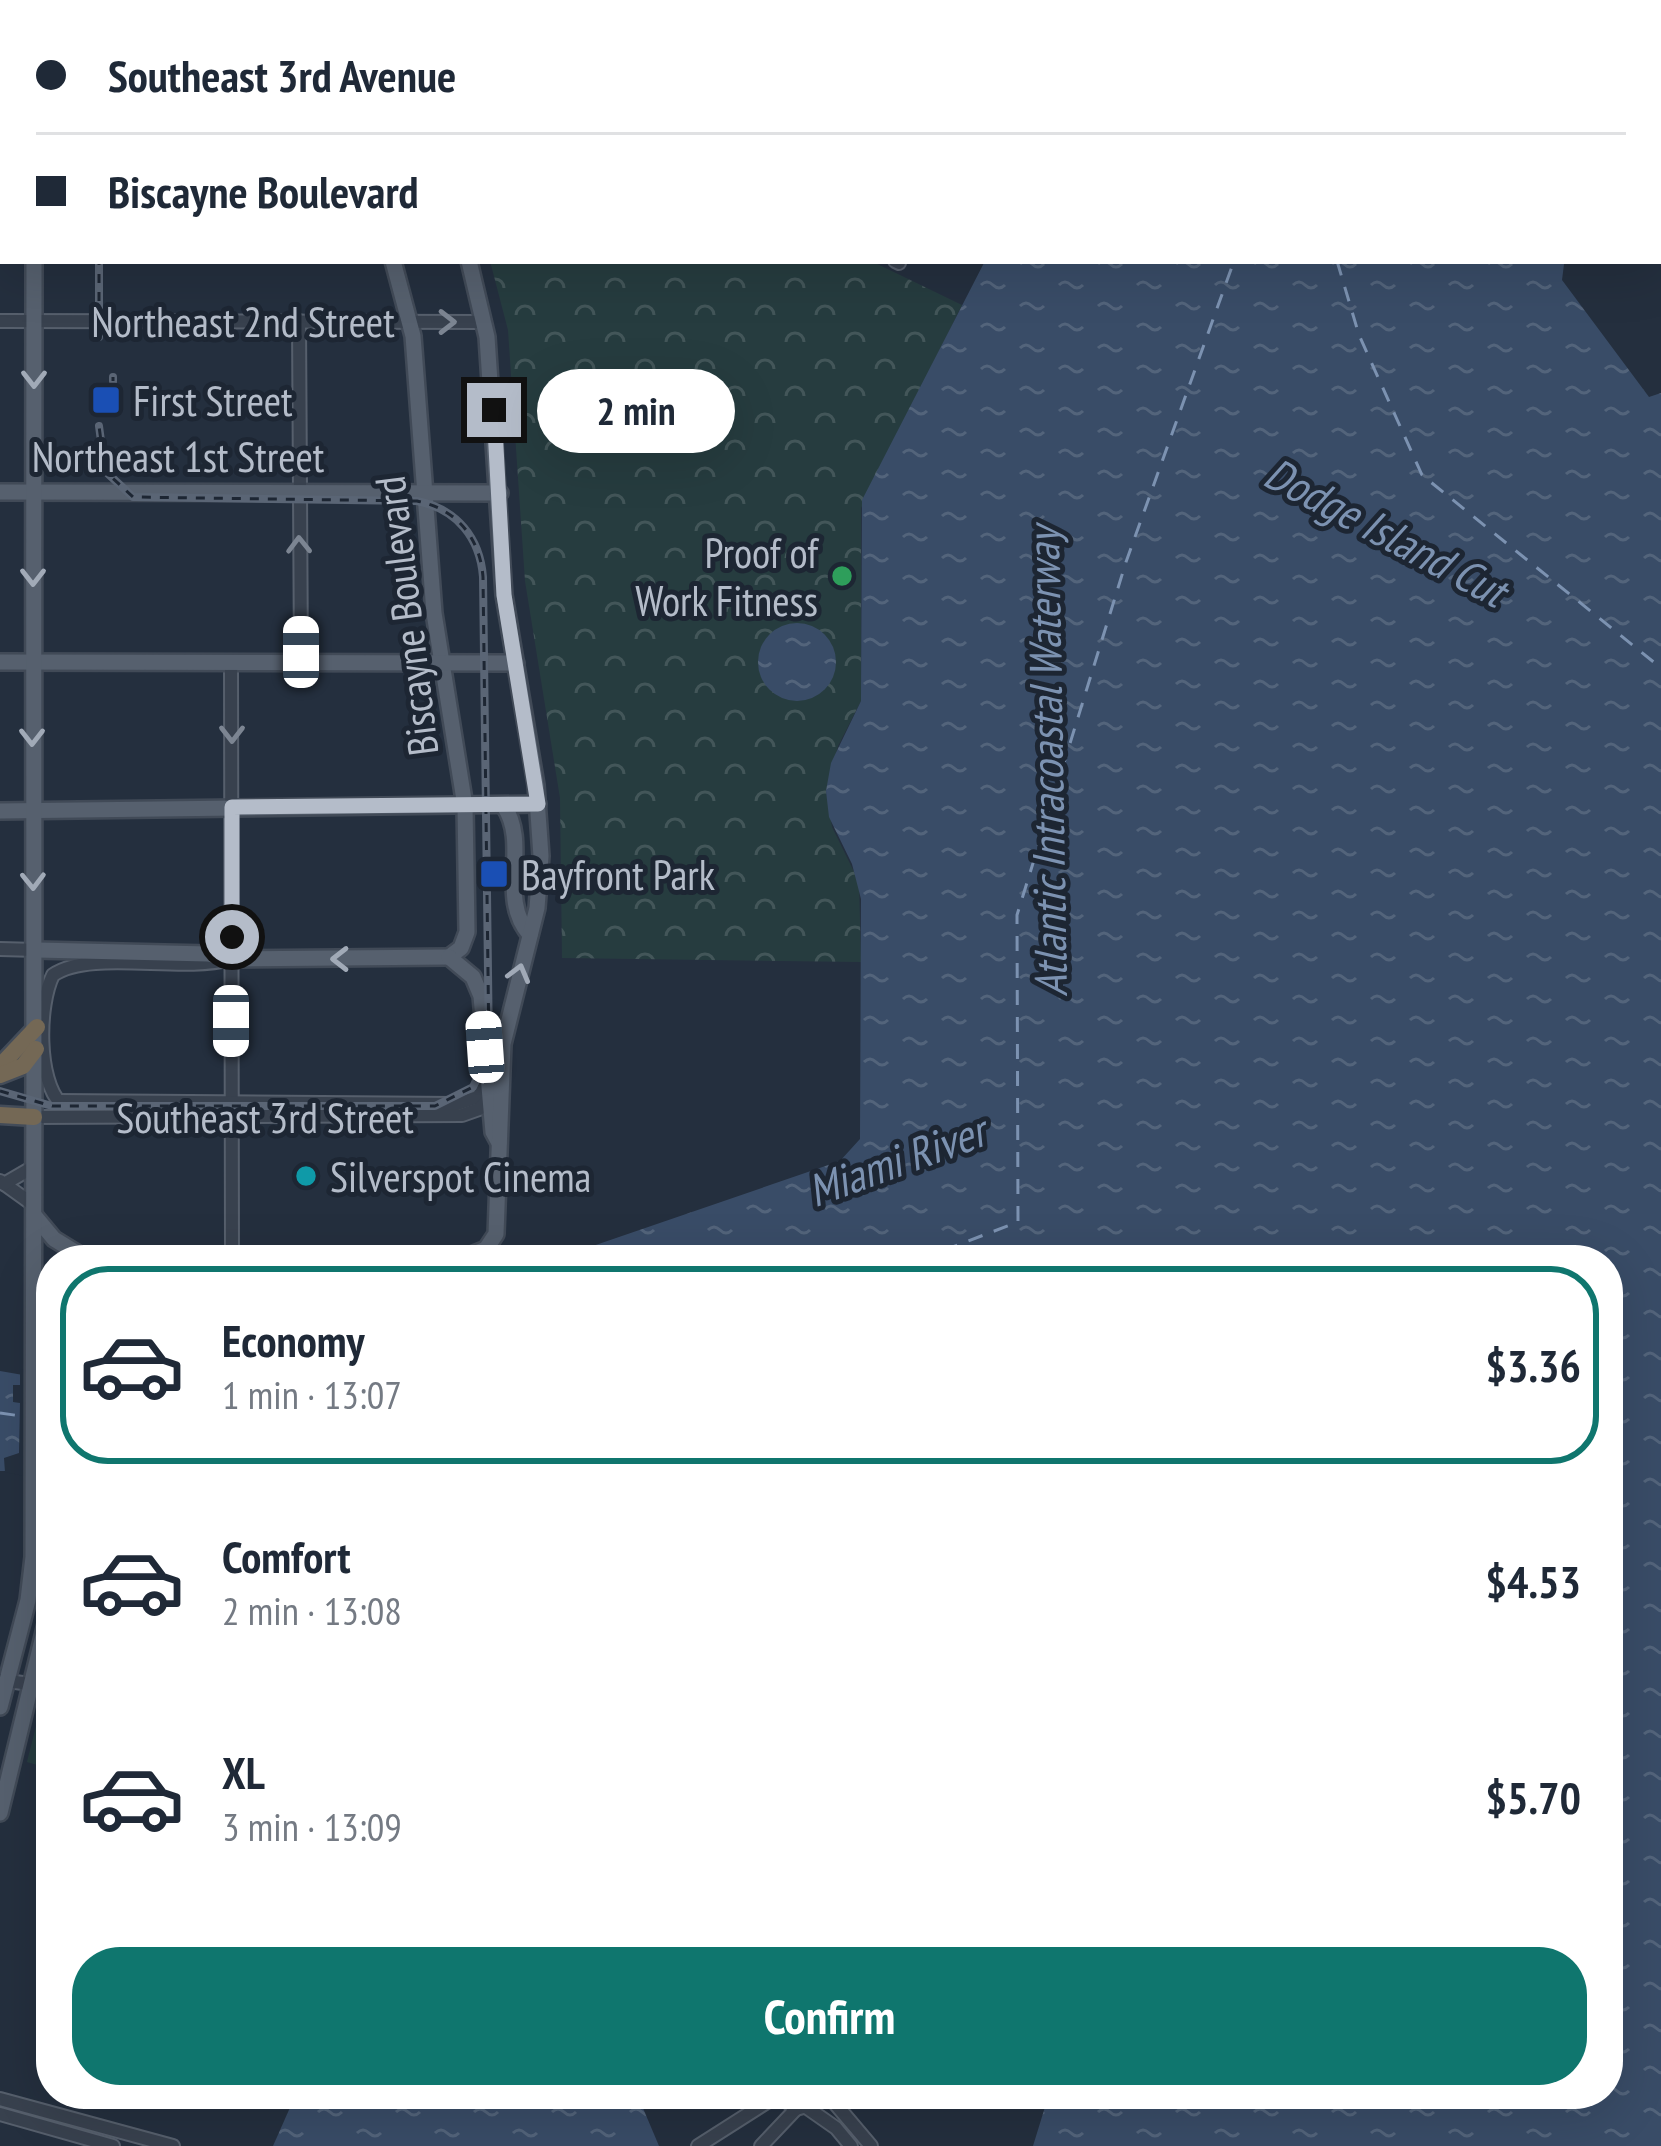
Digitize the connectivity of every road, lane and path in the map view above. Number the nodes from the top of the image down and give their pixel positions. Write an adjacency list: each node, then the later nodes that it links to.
1 (34, 264): 5 (main road)
2 (394, 264): 7 (main road, Biscayne Boulevard)
3 (470, 264): 8 (main road)
4 (0, 321): 5 (street, Northeast 2nd Street)
5 (34, 321): 6 (street, Northeast 2nd Street); 12 (main road, one-way to 12)
6 (299, 321): 7 (street, Northeast 2nd Street); 9 (street)
7 (410, 322): 8 (street, Northeast 2nd Street, one-way to 8); 10 (main road, Biscayne Boulevard)
8 (485, 322): 13 (main road)
9 (298, 491): 10 (main road, Northeast 1st Street); 12 (main road, Northeast 1st Street); 17 (street, one-way to 9)
10 (426, 491): 13 (main road, Northeast 1st Street); 18 (main road, Biscayne Boulevard)
11 (0, 492): 12 (main road, Northeast 1st Street)
12 (33, 492): 15 (main road, one-way to 15)
13 (500, 493): 19 (main road)
14 (0, 662): 15 (main road)
15 (32, 662): 16 (main road); 25 (main road, one-way to 25)
16 (231, 662): 17 (main road); 23 (street, one-way to 23)
17 (301, 662): 18 (main road)
18 (441, 662): 19 (main road); 21 (main road, Biscayne Boulevard)
19 (516, 663): 20 (main road)
20 (538, 804): 22 (main road); 26 (main road)
21 (465, 806): 22 (main road); 23 (main road); 29 (main road, Biscayne Boulevard)
22 (504, 806): 26 (main road)
23 (232, 807): 25 (main road); 30 (street)
24 (0, 812): 25 (main road)
25 (32, 812): 28 (main road, one-way to 28)
26 (530, 934): 33 (main road, one-way to 26)
27 (0, 949): 28 (street)
28 (37, 950): 30 (main road); 31 (main road)
29 (449, 957): 30 (main road, one-way to 30); 37 (main road)
30 (231, 959): 34 (street); 39 (street)
31 (37, 1028): 32 (main road); 35 (highway)
32 (36, 1049): 35 (highway); 36 (main road)
33 (502, 1064): 37 (main road); 44 (main road)
34 (45, 1066): 36 (street); 38 (street)
35 (0, 1070)
36 (34, 1086): 41 (main road)
37 (489, 1088): 39 (street, Southeast 3rd Street); 43 (street, Southeast 3rd Street); 44 (main road)
38 (58, 1100): 39 (street, Southeast 3rd Street); 42 (street)
39 (232, 1102): 43 (street)
40 (0, 1115): 41 (highway)
41 (34, 1117): 42 (street, Southeast 3rd Street); 45 (main road)
42 (71, 1118): 43 (street, Southeast 3rd Street)
43 (232, 1118): 50 (street)
44 (499, 1143): 51 (main road)
45 (35, 1166): 46 (street); 47 (main road)
46 (2, 1182): 47 (street)
47 (34, 1210): 48 (main road); 49 (main road)
48 (37, 1245)
49 (60, 1245)
50 (232, 1245)
51 (488, 1245)
52 (36, 1467): 54 (main road)
53 (36, 1664): 55 (main road)
54 (3, 1681): 55 (street); 57 (main road)
55 (30, 1688): 56 (street); 58 (main road)
56 (36, 1688)
57 (0, 1706)
58 (0, 1813)
59 (0, 2099): 65 (street)
60 (757, 2109): 66 (street)
61 (800, 2109): 69 (street)
62 (803, 2109): 70 (street)
63 (840, 2109): 71 (street)
64 (0, 2114): 65 (street)
65 (106, 2141): 67 (street)
66 (712, 2141): 68 (street)
67 (173, 2146)
68 (698, 2146)
69 (760, 2146)
70 (851, 2146)
71 (871, 2146)

